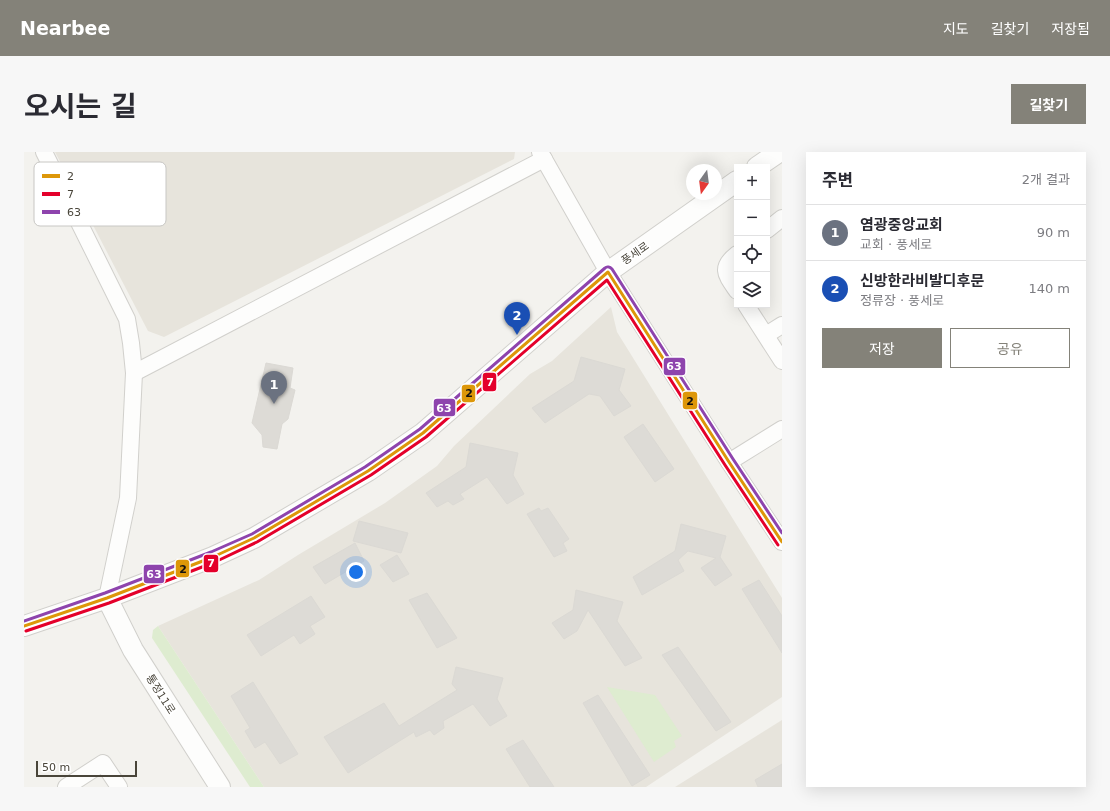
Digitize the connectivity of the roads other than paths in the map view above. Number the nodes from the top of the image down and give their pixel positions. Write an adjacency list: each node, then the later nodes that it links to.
1 (44, 152): 4 (street)
2 (779, 152): 5 (street)
3 (542, 155): 11 (street); 17 (street)
4 (49, 162)
5 (761, 164)
6 (734, 183): 11 (street, 풍세로)
7 (782, 218): 9 (street)
8 (81, 226): 17 (street)
9 (770, 228)
10 (734, 256): 12 (street)
11 (608, 272): 19 (street); 21 (street, 풍세로)
12 (734, 286)
13 (748, 308): 15 (street)
14 (782, 325): 15 (street)
15 (766, 335): 16 (street)
16 (782, 361)
17 (134, 373): 21 (street)
18 (782, 429): 19 (street)
19 (729, 462): 20 (street)
20 (782, 542)
21 (107, 598): 22 (street, 풍세로); 25 (street, 통정11로)
22 (24, 626)
23 (66, 787): 24 (street)
24 (119, 787)
25 (220, 787)

